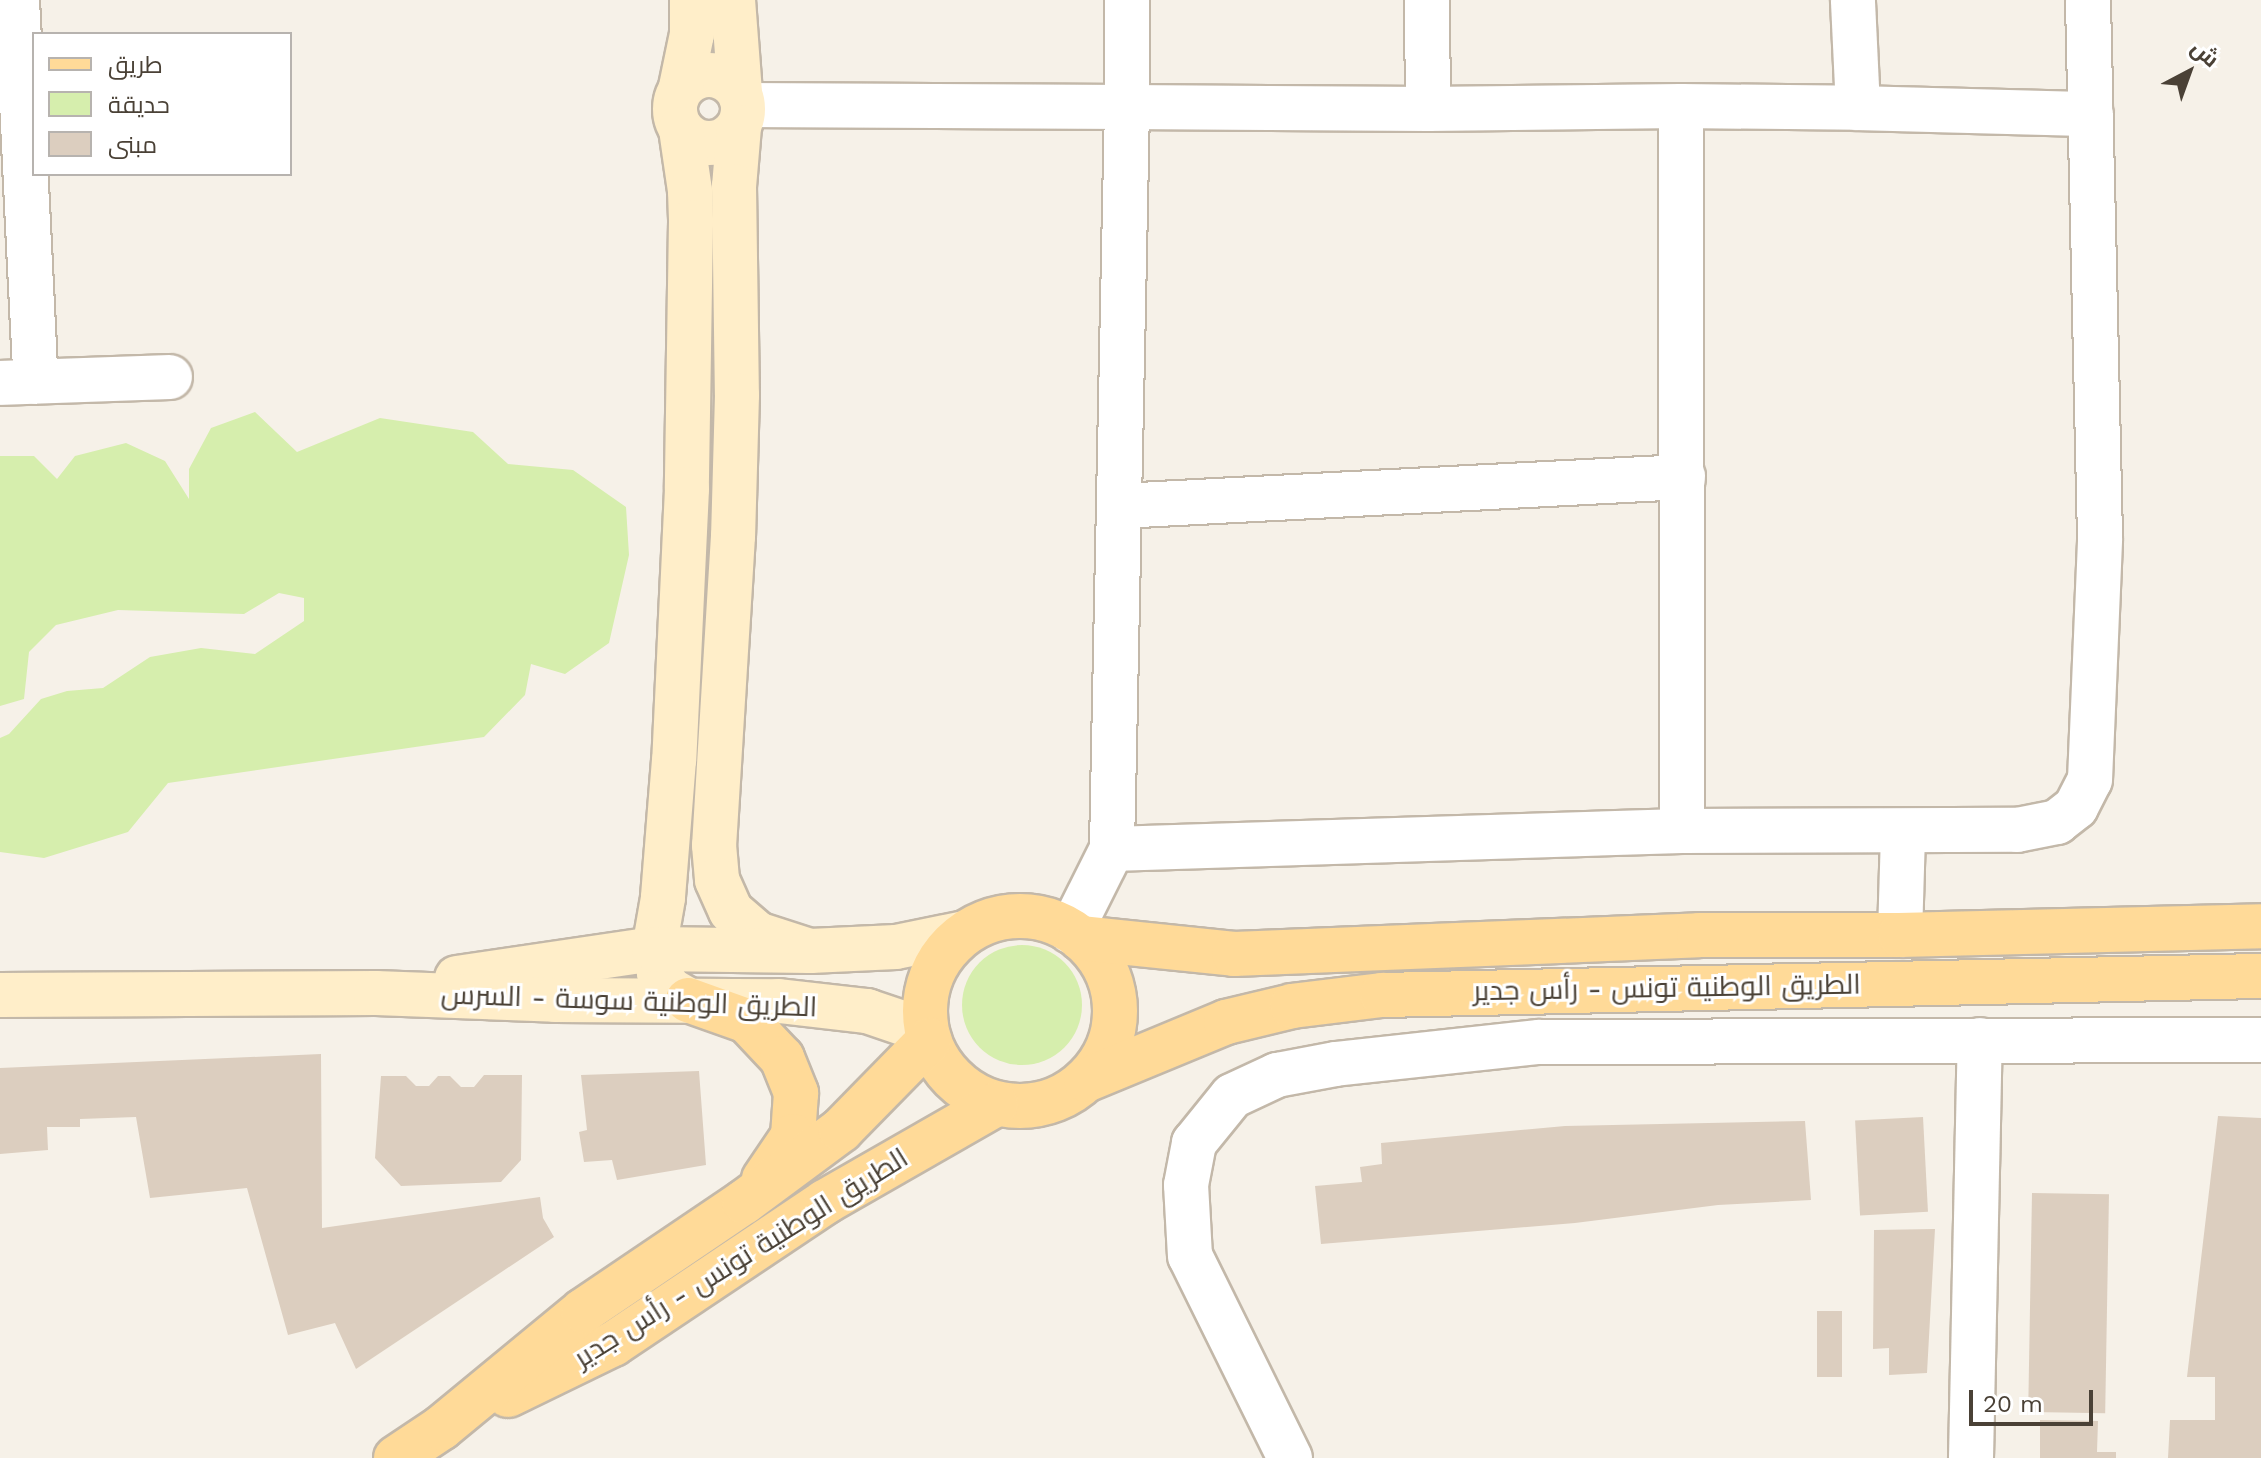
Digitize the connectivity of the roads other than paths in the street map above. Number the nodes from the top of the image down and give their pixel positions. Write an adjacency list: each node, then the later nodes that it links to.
1 (17, 0): 16 (street)
2 (692, 0): 10 (main road)
3 (733, 0): 12 (main road)
4 (1127, 0): 9 (street)
5 (1427, 0): 13 (street)
6 (1853, 0): 11 (street)
7 (2088, 0): 14 (street)
8 (1681, 106): 11 (street); 13 (street); 17 (street)
9 (1127, 107): 12 (street); 13 (street); 18 (street)
10 (681, 108): 12 (main road); 12 (main road); 26 (main road)
11 (1858, 108): 14 (street)
12 (740, 109): 27 (main road)
13 (1428, 109)
14 (2091, 114): 20 (street)
15 (170, 377): 16 (street)
16 (18, 382)
17 (1683, 477): 18 (street); 19 (street)
18 (1119, 506): 21 (street)
19 (1682, 831): 20 (street); 21 (street)
20 (1903, 831): 25 (street)
21 (1112, 849): 24 (street)
22 (2261, 926): 25 (main road, الطريق الوطنية تونس - رأس جدير)
23 (965, 933): 24 (main road); 27 (main road, الطريق الوطنية سوسة - السرس); 34 (main road)
24 (1075, 934): 25 (main road, الطريق الوطنية تونس - رأس جدير); 38 (main road)
25 (1900, 935)
26 (654, 949): 27 (main road, الطريق الوطنية سوسة - السرس); 31 (main road, الطريق الوطنية سوسة - السرس); 33 (main road)
27 (810, 951)
28 (2261, 976): 29 (main road, الطريق الوطنية تونس - رأس جدير)
29 (1949, 982): 30 (main road, الطريق الوطنية تونس - رأس جدير); 35 (street)
30 (1533, 990): 37 (street); 38 (main road, الطريق الوطنية تونس - رأس جدير)
31 (376, 993): 32 (main road, الطريق الوطنية سوسة - السرس); 33 (main road, الطريق الوطنية سوسة - السرس)
32 (0, 995)
33 (688, 1000): 34 (main road, الطريق الوطنية سوسة - السرس); 40 (main road)
34 (927, 1036): 39 (main road); 40 (main road, الطريق الوطنية تونس - رأس جدير)
35 (1966, 1040): 36 (street); 37 (street); 44 (street)
36 (2261, 1040)
37 (1539, 1042): 43 (street)
38 (1086, 1080): 39 (main road)
39 (996, 1104): 41 (main road, الطريق الوطنية تونس - رأس جدير)
40 (744, 1202): 41 (main road, الطريق الوطنية تونس - رأس جدير)
41 (441, 1428): 42 (main road, الطريق الوطنية تونس - رأس جدير)
42 (396, 1458)
43 (1290, 1458)
44 (1971, 1458)

